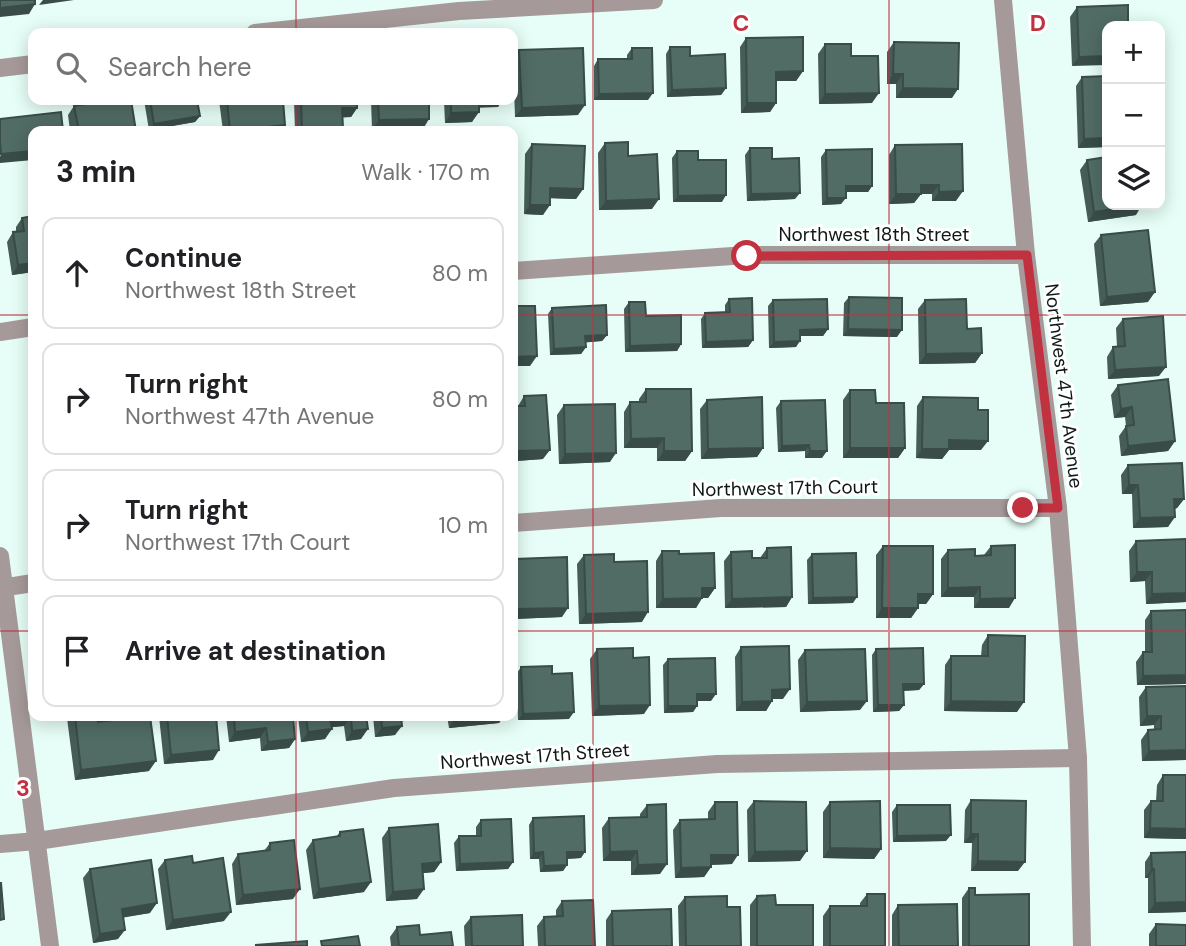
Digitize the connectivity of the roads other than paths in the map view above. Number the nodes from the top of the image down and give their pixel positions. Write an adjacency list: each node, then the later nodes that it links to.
1 (654, 0): 3 (street)
2 (1003, 0): 6 (street, Northwest 47th Avenue)
3 (301, 28)
4 (28, 65): 5 (street)
5 (0, 68)
6 (1027, 255): 7 (street, Northwest 18th Street); 10 (street, Northwest 47th Avenue)
7 (518, 271)
8 (28, 328): 9 (street)
9 (0, 332)
10 (1058, 508): 11 (street, Northwest 17th Court); 15 (street, Northwest 47th Avenue)
11 (518, 523)
12 (0, 556): 14 (street)
13 (28, 584): 14 (street)
14 (2, 588): 16 (street)
15 (1078, 758): 16 (street, Northwest 17th Street); 19 (street, Northwest 47th Avenue)
16 (37, 841): 17 (street, Northwest 17th Street); 18 (street)
17 (0, 844)
18 (50, 946)
19 (1082, 946)

